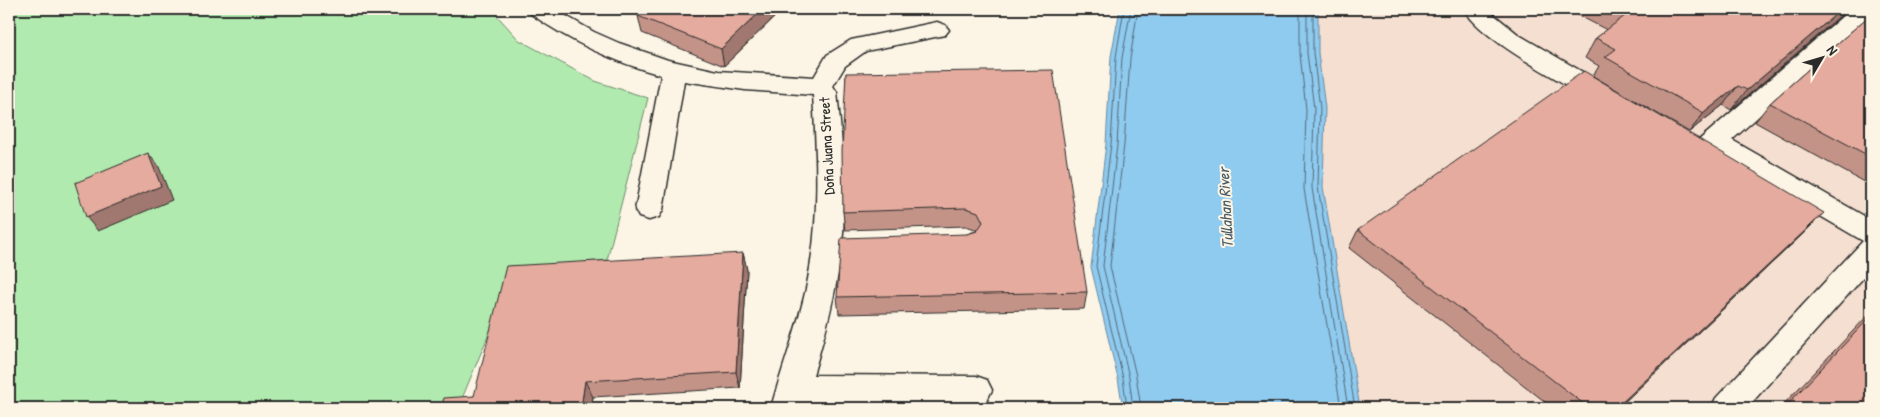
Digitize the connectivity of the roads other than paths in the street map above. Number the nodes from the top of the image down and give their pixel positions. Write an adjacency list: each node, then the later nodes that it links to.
1 (539, 9): 5 (street, Doña Juana Street)
2 (1475, 9): 7 (street)
3 (1866, 9): 9 (street)
4 (937, 30): 6 (street)
5 (674, 70): 6 (street, Doña Juana Street); 10 (street)
6 (820, 87): 14 (street, Doña Juana Street)
7 (1626, 109)
8 (1660, 129): 9 (street)
9 (1716, 142): 11 (street)
10 (649, 210)
11 (1871, 233)
12 (1871, 250): 15 (street)
13 (976, 390): 14 (street)
14 (790, 399)
15 (1727, 408)

